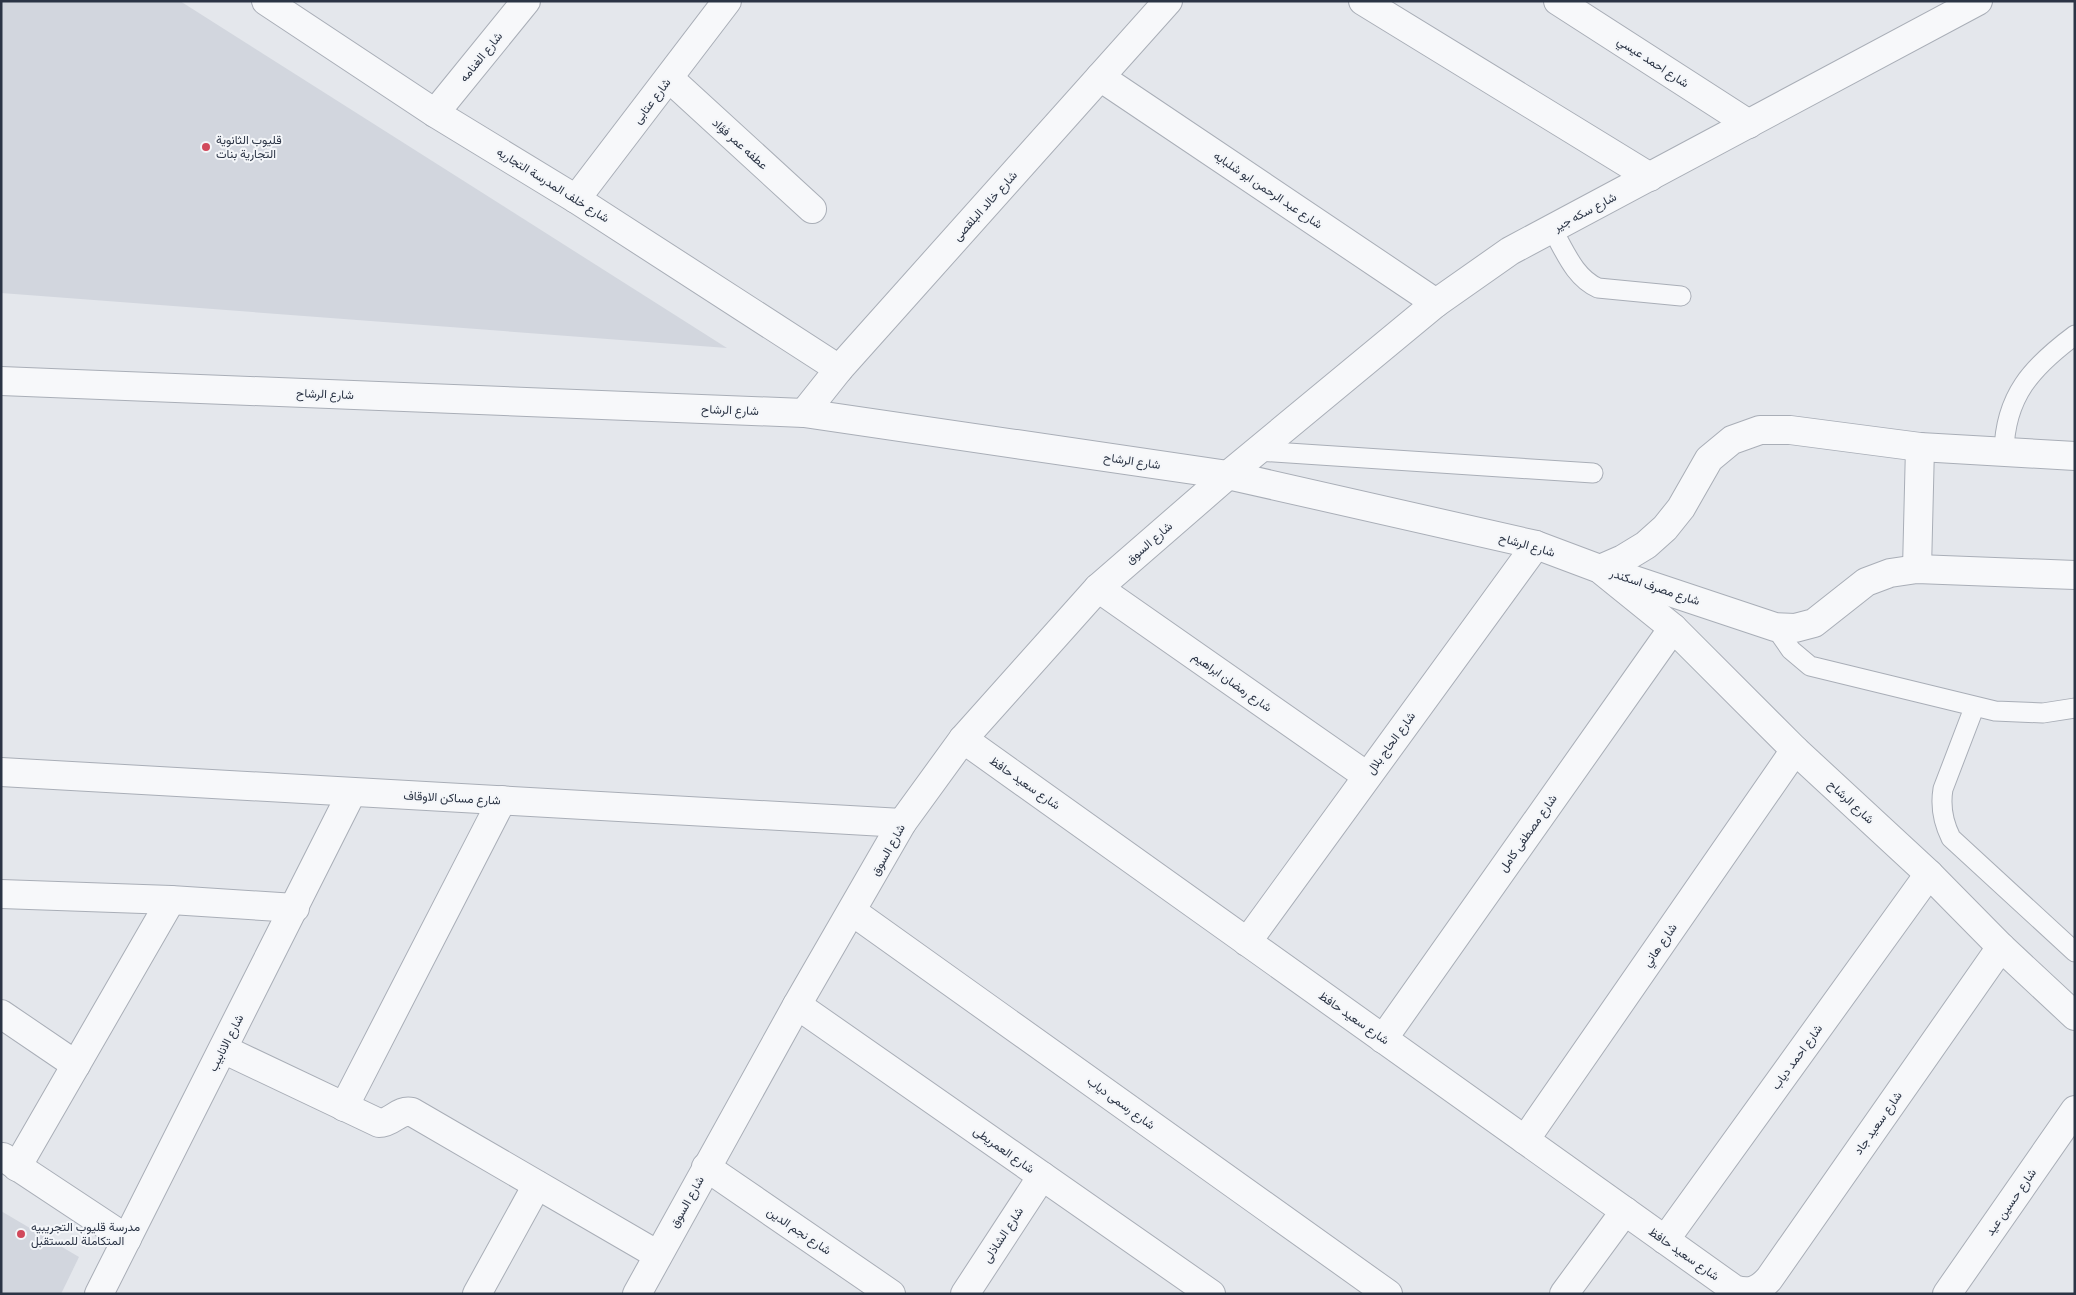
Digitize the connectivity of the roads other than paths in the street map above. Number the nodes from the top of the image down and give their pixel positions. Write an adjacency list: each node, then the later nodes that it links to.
1 (526, 1): 10 (street, شارع الغنامه)
2 (727, 1): 9 (street, شارع عتابى)
3 (1168, 1): 8 (street, شارع خالد البلقصى)
4 (1363, 1): 12 (street)
5 (1558, 1): 11 (street, شارع احمد عيسي)
6 (1978, 1): 11 (street, شارع سكه جير)
7 (276, 4): 10 (street, شارع خلف المدرسة التجاريه)
8 (1100, 77): 17 (street, شارع عبد الرحمن ابو شلبايه); 19 (street, شارع خالد البلقصى)
9 (669, 78): 13 (street, شارع عتابى); 14 (street, عطفه عمر فؤاد)
10 (436, 113): 13 (street, شارع خلف المدرسة التجاريه)
11 (1749, 124): 12 (street, شارع سكه جير)
12 (1650, 177): 15 (street, شارع سكه جير)
13 (576, 200): 19 (street, شارع خلف المدرسة التجاريه)
14 (812, 209)
15 (1552, 229): 16 (lane); 17 (street, شارع سكه جير)
16 (1681, 296)
17 (1436, 303): 23 (street, شارع سكه جير)
18 (2075, 335): 24 (lane)
19 (839, 369): 21 (street, شارع خالد البلقصى)
20 (1, 381): 21 (street, شارع الرشاح)
21 (804, 413): 27 (street, شارع الرشاح)
22 (1920, 447): 24 (street, شارع مصرف اسكندر); 29 (street, شارع مصرف اسكندر); 30 (street)
23 (1257, 451): 26 (lane); 27 (street, شارع سكه جير)
24 (2004, 452): 25 (street, شارع مصرف اسكندر)
25 (2075, 456)
26 (1593, 473)
27 (1228, 475): 28 (street, شارع الرشاح); 32 (street, شارع السوق)
28 (1536, 545): 29 (street, شارع الرشاح); 40 (street, شارع الحاج بلال)
29 (1600, 569): 33 (street, شارع مصرف اسكندر); 34 (street, شارع الرشاح)
30 (1917, 569): 31 (street, شارع مصرف اسكندر); 33 (street, شارع مصرف اسكندر)
31 (2075, 575)
32 (1098, 588): 37 (street, شارع السوق); 40 (street, شارع رمضان ابراهيم)
33 (1775, 627): 35 (lane)
34 (1673, 628): 38 (street, شارع الرشاح); 55 (street, شارع مصطفى كامل)
35 (1974, 708): 36 (lane); 51 (lane)
36 (2075, 708)
37 (962, 739): 43 (street, شارع السوق); 49 (street, شارع سعيد حافظ)
38 (1795, 750): 44 (street, شارع الرشاح); 60 (street, شارع هاني)
39 (1, 772): 41 (street, شارع مساكن الاوقاف)
40 (1367, 776): 49 (street, شارع الحاج بلال)
41 (352, 792): 42 (street, شارع مساكن الاوقاف); 47 (street, شارع الانابيب)
42 (502, 800): 43 (street, شارع مساكن الاوقاف); 58 (street)
43 (902, 823): 48 (street, شارع السوق)
44 (1929, 874): 50 (street, شارع الرشاح); 67 (street, شارع احمد دياب)
45 (1, 894): 46 (street)
46 (171, 900): 47 (street); 57 (street)
47 (295, 908): 56 (street, شارع الانابيب)
48 (853, 912): 52 (street, شارع السوق); 76 (street, شارع رسمى دياب)
49 (1246, 942): 55 (street, شارع سعيد حافظ)
50 (2001, 948): 54 (street, شارع الرشاح); 69 (street, شارع سعيد جاد)
51 (2075, 952)
52 (797, 1006): 62 (street, شارع السوق); 63 (street, شارع العمريطى)
53 (1, 1014): 57 (street)
54 (2075, 1016)
55 (1383, 1039): 60 (street, شارع سعيد حافظ)
56 (223, 1049): 58 (street); 66 (street, شارع الانابيب)
57 (76, 1065): 61 (street)
58 (344, 1107): 64 (street)
59 (2075, 1110): 78 (street, شارع حسين عيد)
60 (1524, 1140): 65 (street, شارع سعيد حافظ)
61 (9, 1162): 66 (street)
62 (706, 1167): 68 (street, شارع السوق); 73 (street, شارع نجم الدين)
63 (1042, 1176): 74 (street, شارع الشاذلى); 75 (street, شارع العمريطى)
64 (537, 1185): 68 (street); 71 (street)
65 (1625, 1211): 67 (street, شارع سعيد حافظ); 77 (street)
66 (127, 1240): 70 (street, شارع الانابيب)
67 (1665, 1240): 69 (street, شارع سعيد حافظ)
68 (658, 1255): 72 (street, شارع السوق)
69 (1749, 1292)
70 (99, 1294)
71 (477, 1294)
72 (637, 1294)
73 (891, 1294)
74 (965, 1294)
75 (1211, 1294)
76 (1388, 1294)
77 (1564, 1294)
78 (1947, 1294)

